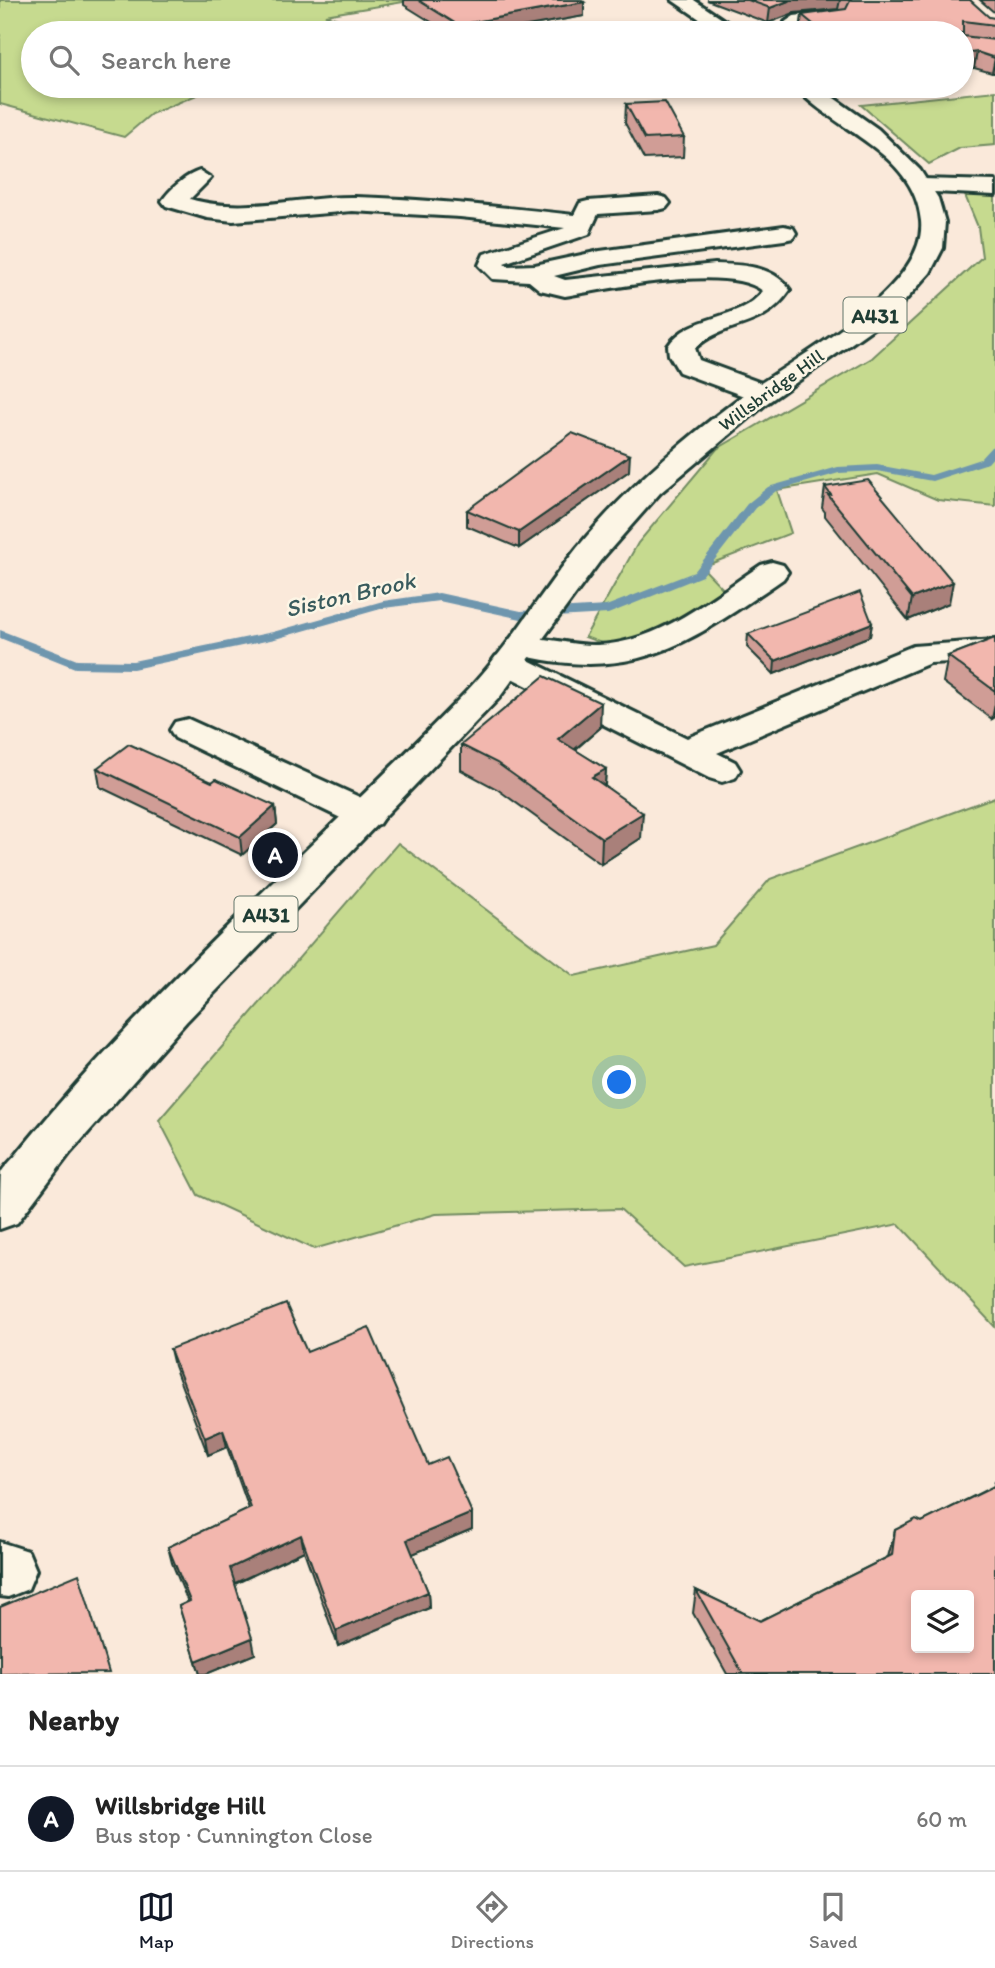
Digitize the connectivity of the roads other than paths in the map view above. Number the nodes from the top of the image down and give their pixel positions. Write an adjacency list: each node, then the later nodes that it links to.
1 (681, 0): 4 (main road)
2 (782, 4): 5 (main road)
3 (837, 17): 6 (main road)
4 (714, 21)
5 (796, 21)
6 (822, 21)
7 (820, 98): 9 (main road, Willsbridge Hill / A431)
8 (200, 178): 12 (main road)
9 (922, 186): 10 (main road); 15 (main road, Willsbridge Hill / A431)
10 (995, 188)
11 (658, 203): 12 (main road)
12 (582, 223): 14 (main road)
13 (784, 233): 14 (main road)
14 (535, 273): 15 (main road)
15 (762, 393): 17 (main road, Willsbridge Hill / A431)
16 (772, 572): 17 (main road)
17 (523, 644): 20 (main road); 22 (main road, A431)
18 (995, 650): 20 (main road)
19 (188, 730): 22 (main road)
20 (686, 752): 21 (main road)
21 (722, 770)
22 (366, 815): 23 (main road, A431)
23 (0, 1209)

